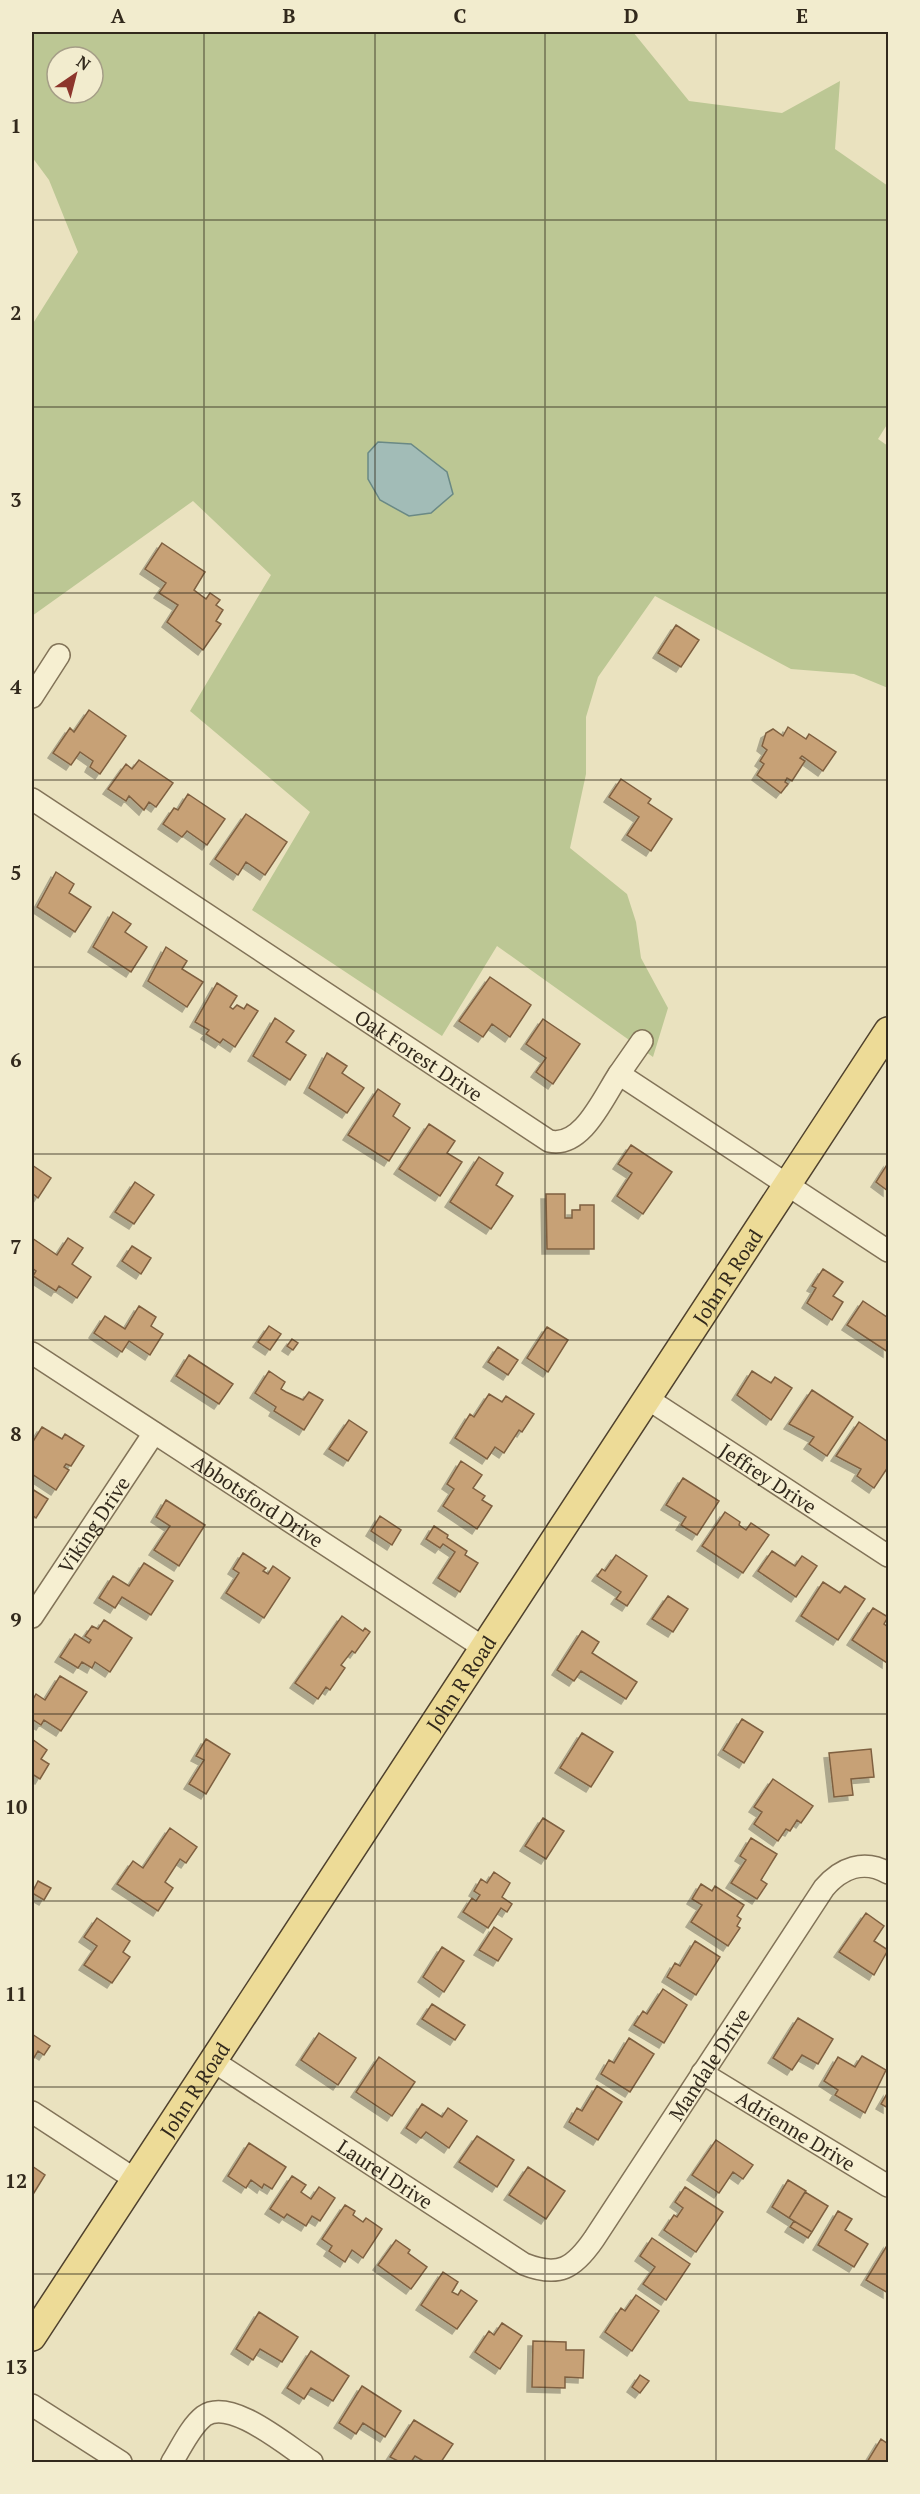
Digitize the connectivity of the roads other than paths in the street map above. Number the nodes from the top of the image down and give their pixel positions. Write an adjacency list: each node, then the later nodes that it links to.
1 (59, 655): 2 (street)
2 (32, 697)
3 (32, 799): 6 (street, Oak Forest Drive)
4 (888, 1031): 7 (main road, John R Road)
5 (642, 1041): 6 (street, Oak Forest Drive)
6 (619, 1074): 7 (street)
7 (787, 1185): 8 (street); 10 (main road, John R Road)
8 (888, 1251)
9 (32, 1353): 11 (street, Abbotsford Drive)
10 (648, 1399): 12 (street, Jeffrey Drive); 14 (main road, John R Road)
11 (154, 1432): 13 (street, Viking Drive); 14 (street, Abbotsford Drive)
12 (888, 1556)
13 (32, 1617)
14 (484, 1648): 16 (main road, John R Road)
15 (888, 1873): 17 (street, Mandale Drive)
16 (213, 2061): 19 (main road, John R Road); 21 (street, Laurel Drive)
17 (702, 2073): 20 (street, Adrienne Drive); 21 (street, Mandale Drive)
18 (32, 2112): 19 (street)
19 (136, 2180): 22 (main road, John R Road)
20 (888, 2186)
21 (562, 2269)
22 (32, 2337)
23 (32, 2405): 24 (street)
24 (121, 2463)
25 (171, 2463): 26 (street)
26 (312, 2463)

